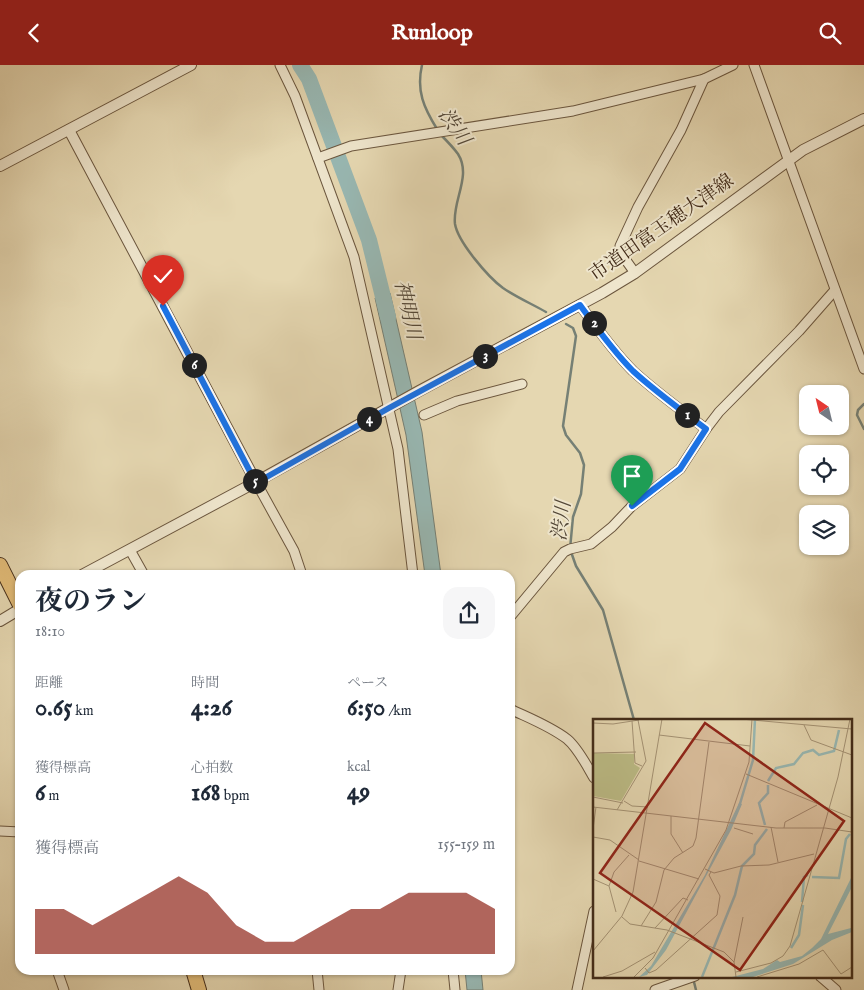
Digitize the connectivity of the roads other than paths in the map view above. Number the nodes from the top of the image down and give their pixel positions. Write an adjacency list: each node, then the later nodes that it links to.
1 (191, 65): 7 (street)
2 (280, 65): 8 (street)
3 (732, 65): 5 (street)
4 (754, 65): 9 (street)
5 (704, 79): 8 (street); 11 (street)
6 (864, 119): 9 (street, 市道田富玉穂大津線)
7 (69, 130): 10 (street); 19 (street)
8 (321, 157): 16 (street)
9 (788, 160): 11 (street, 市道田富玉穂大津線); 12 (street)
10 (0, 166)
11 (635, 273): 13 (street, 市道田富玉穂大津線)
12 (835, 290): 14 (street); 18 (street)
13 (580, 305): 16 (street, 市道田富玉穂大津線); 18 (street)
14 (864, 369)
15 (522, 383): 17 (street)
16 (392, 406): 19 (street, 市道田富玉穂大津線); 25 (street)
17 (424, 415)
18 (706, 429): 28 (street)
19 (256, 483): 20 (street, 市道田富玉穂大津線); 24 (street)
20 (130, 550): 22 (street, 市道田富玉穂大津線); 23 (street)
21 (0, 565): 26 (main road)
22 (92, 570)
23 (141, 570)
24 (300, 570)
25 (412, 570)
26 (4, 582): 27 (main road)
27 (15, 598)
28 (515, 611)
29 (15, 612): 30 (street)
30 (0, 621)
31 (515, 711): 32 (street)
32 (593, 776)
33 (0, 831): 34 (street)
34 (15, 832)
35 (593, 916): 48 (street)
36 (59, 975): 43 (street)
37 (194, 975): 44 (main road)
38 (318, 975): 45 (street)
39 (400, 975): 46 (street)
40 (454, 975): 47 (street)
41 (821, 977): 50 (street)
42 (691, 978): 49 (street)
43 (64, 990)
44 (199, 990)
45 (319, 990)
46 (398, 990)
47 (455, 990)
48 (577, 990)
49 (654, 990)
50 (836, 990)

